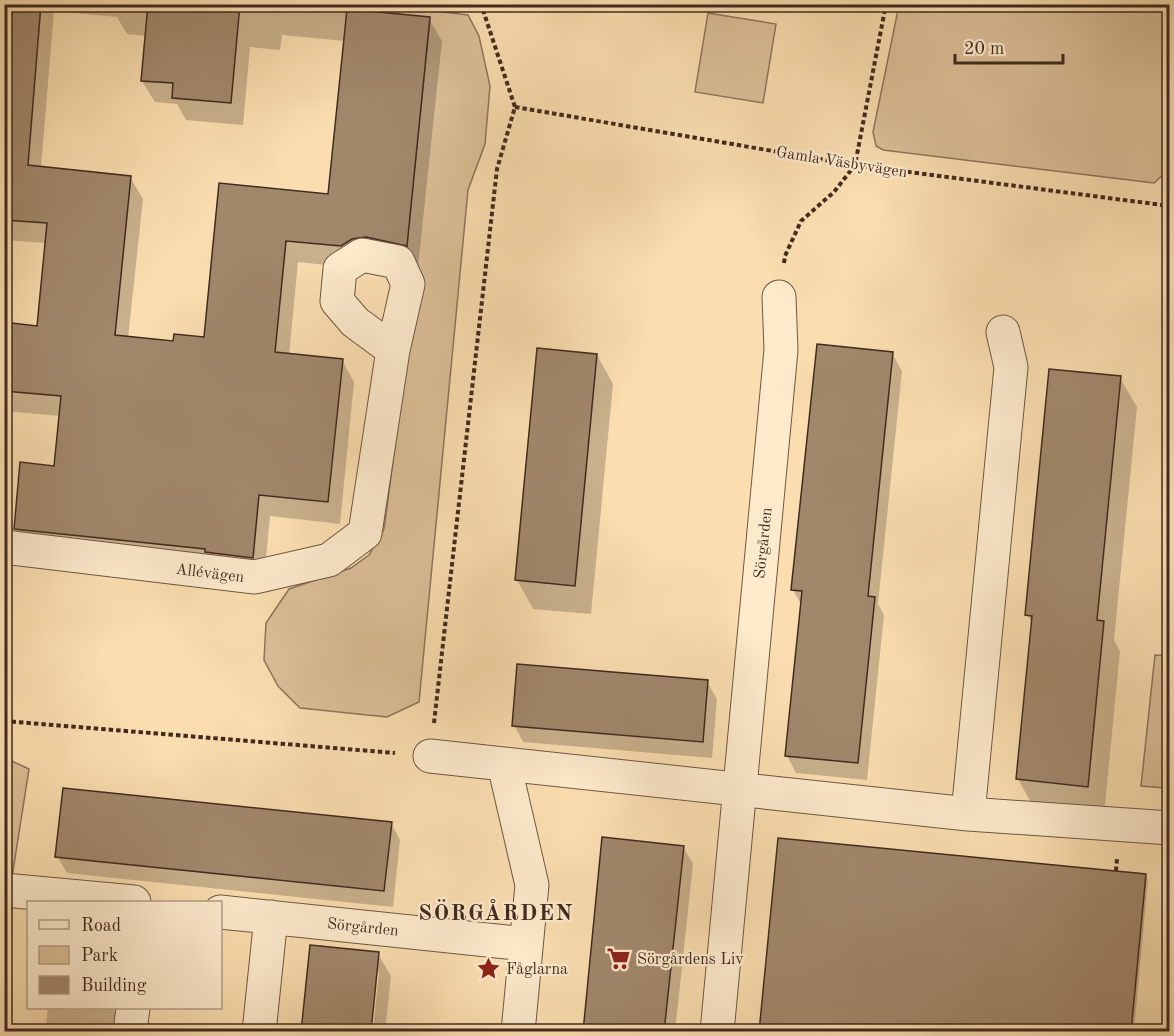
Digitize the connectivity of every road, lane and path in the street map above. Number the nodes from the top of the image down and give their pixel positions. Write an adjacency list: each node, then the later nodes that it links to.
1 (481, 4): 3 (path)
2 (886, 4): 4 (path)
3 (515, 107): 4 (path, Gamla Väsbyvägen); 11 (path)
4 (855, 165): 5 (path, Gamla Väsbyvägen); 6 (path)
5 (1170, 206)
6 (779, 297): 13 (street, Sörgården)
7 (1003, 332): 14 (street)
8 (393, 350): 9 (street, Allévägen)
9 (4, 547)
10 (4, 721): 11 (path)
11 (430, 756): 12 (street)
12 (504, 764): 13 (street); 20 (street)
13 (738, 790): 14 (street); 25 (street)
14 (968, 814): 15 (street)
15 (1170, 828)
16 (4, 890): 17 (street)
17 (114, 901)
18 (222, 912): 19 (street, Sörgården)
19 (271, 917): 20 (street, Sörgården); 23 (street)
20 (526, 944): 24 (street)
21 (133, 1009): 22 (street)
22 (130, 1032)
23 (258, 1032)
24 (518, 1032)
25 (717, 1032)

